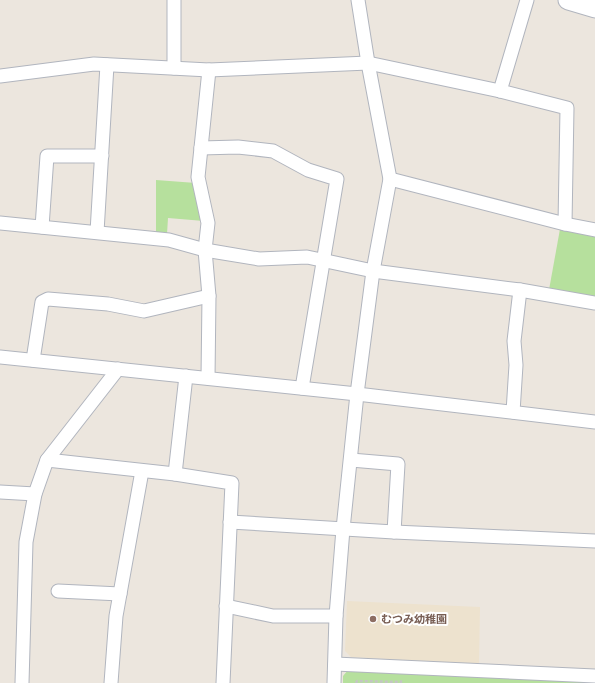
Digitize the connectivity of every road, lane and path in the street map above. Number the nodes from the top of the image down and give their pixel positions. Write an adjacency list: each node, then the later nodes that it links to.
1 (174, 0): 8 (street)
2 (358, 0): 6 (street)
3 (527, 0): 11 (street)
4 (568, 0): 5 (street)
5 (595, 8)
6 (368, 63): 9 (street); 11 (street); 14 (street)
7 (108, 65): 8 (street); 10 (street); 13 (street)
8 (174, 68): 9 (street)
9 (209, 70): 12 (street)
10 (0, 76)
11 (500, 91): 16 (street)
12 (201, 148): 20 (street); 21 (street)
13 (102, 156): 17 (street); 19 (street)
14 (390, 179): 16 (street); 22 (street)
15 (0, 223): 17 (street)
16 (565, 224): 18 (street)
17 (42, 226): 19 (street)
18 (595, 230)
19 (97, 232): 20 (street)
20 (205, 250): 21 (street); 24 (street)
21 (324, 261): 22 (street); 31 (street)
22 (373, 271): 23 (street); 32 (street)
23 (520, 290): 25 (street); 33 (street)
24 (209, 296): 27 (street); 30 (street)
25 (595, 303)
26 (0, 357): 27 (street)
27 (33, 360): 28 (street)
28 (118, 369): 29 (street); 35 (street)
29 (186, 376): 30 (street); 38 (street)
30 (208, 378): 31 (street)
31 (302, 388): 32 (street)
32 (358, 394): 33 (street); 36 (street)
33 (513, 412): 34 (street)
34 (595, 422)
35 (47, 460): 37 (street); 40 (street)
36 (350, 460): 42 (street); 43 (street)
37 (142, 471): 38 (street); 46 (street)
38 (175, 474): 41 (street)
39 (0, 492): 40 (street)
40 (35, 494): 51 (street)
41 (230, 522): 42 (street); 47 (street)
42 (343, 529): 43 (street); 48 (street)
43 (394, 532): 44 (street)
44 (595, 541)
45 (58, 591): 46 (street)
46 (120, 594): 52 (street)
47 (226, 606): 48 (street); 53 (street)
48 (336, 616): 49 (street)
49 (335, 664): 50 (street); 54 (street)
50 (595, 676)
51 (22, 683)
52 (111, 683)
53 (223, 683)
54 (334, 683)

